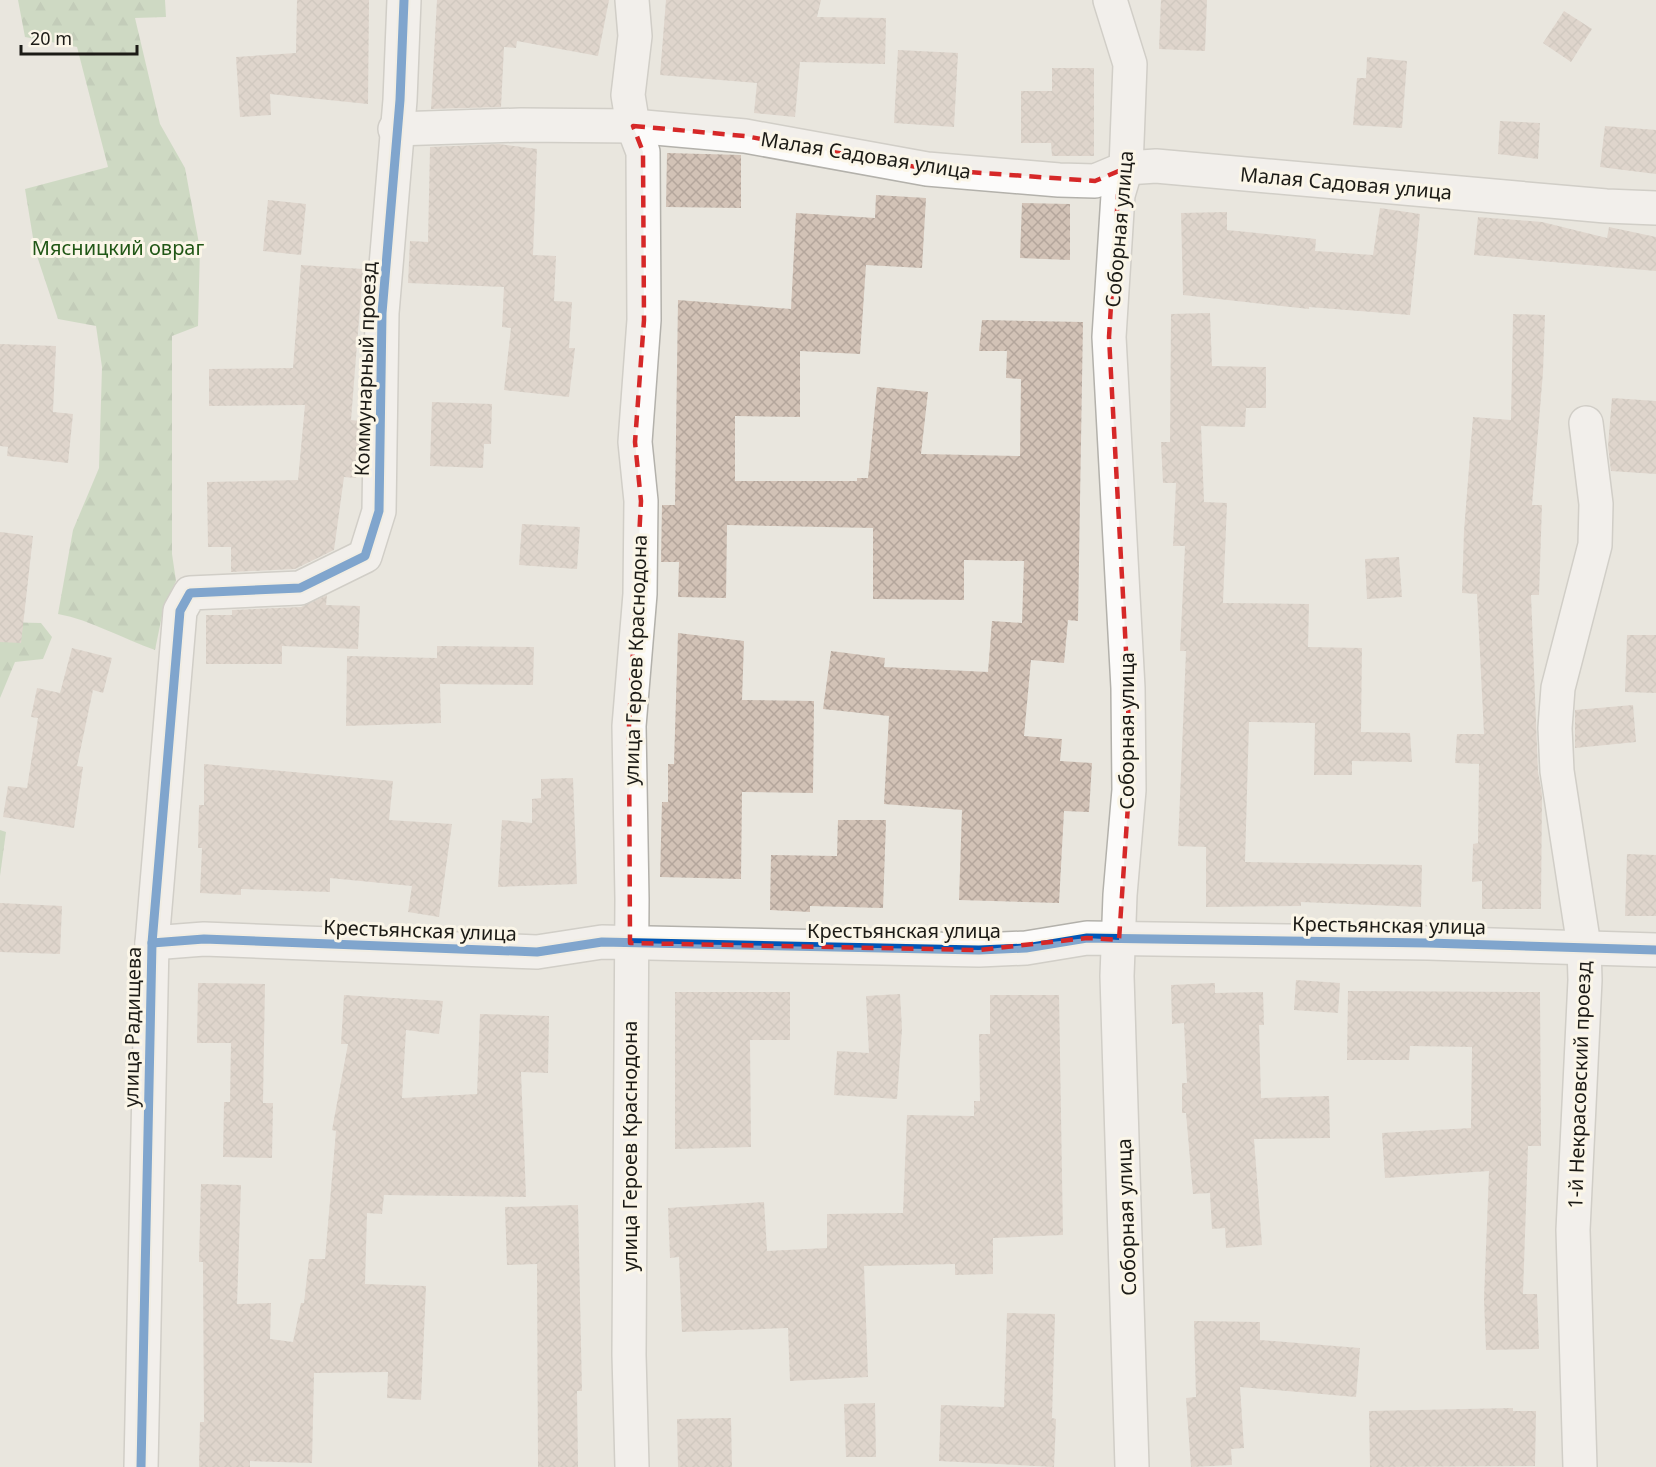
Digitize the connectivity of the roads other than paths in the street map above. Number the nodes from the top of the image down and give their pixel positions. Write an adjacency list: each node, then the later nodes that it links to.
1 (404, 0): 5 (street, Коммунарный проезд)
2 (632, 0): 4 (street, улица Героев Краснодона)
3 (1110, 0): 6 (street, Соборная улица)
4 (633, 126): 5 (street, Малая Садовая улица); 6 (street, Малая Садовая улица); 12 (street, улица Героев Краснодона)
5 (395, 129): 9 (street, Коммунарный проезд)
6 (1126, 168): 7 (street, Малая Садовая улица); 10 (street, Соборная улица)
7 (1656, 208)
8 (1586, 423): 13 (street, 1-й Некрасовский проезд)
9 (190, 592): 11 (street, улица Радищева)
10 (1119, 940): 12 (street, Крестьянская улица); 13 (street, Крестьянская улица); 17 (street, Соборная улица)
11 (152, 943): 12 (street, Крестьянская улица); 15 (street, улица Радищева)
12 (630, 943): 16 (street, улица Героев Краснодона)
13 (1584, 946): 14 (street, Крестьянская улица); 18 (street, 1-й Некрасовский проезд)
14 (1656, 950)
15 (141, 1467)
16 (632, 1467)
17 (1132, 1467)
18 (1580, 1467)

